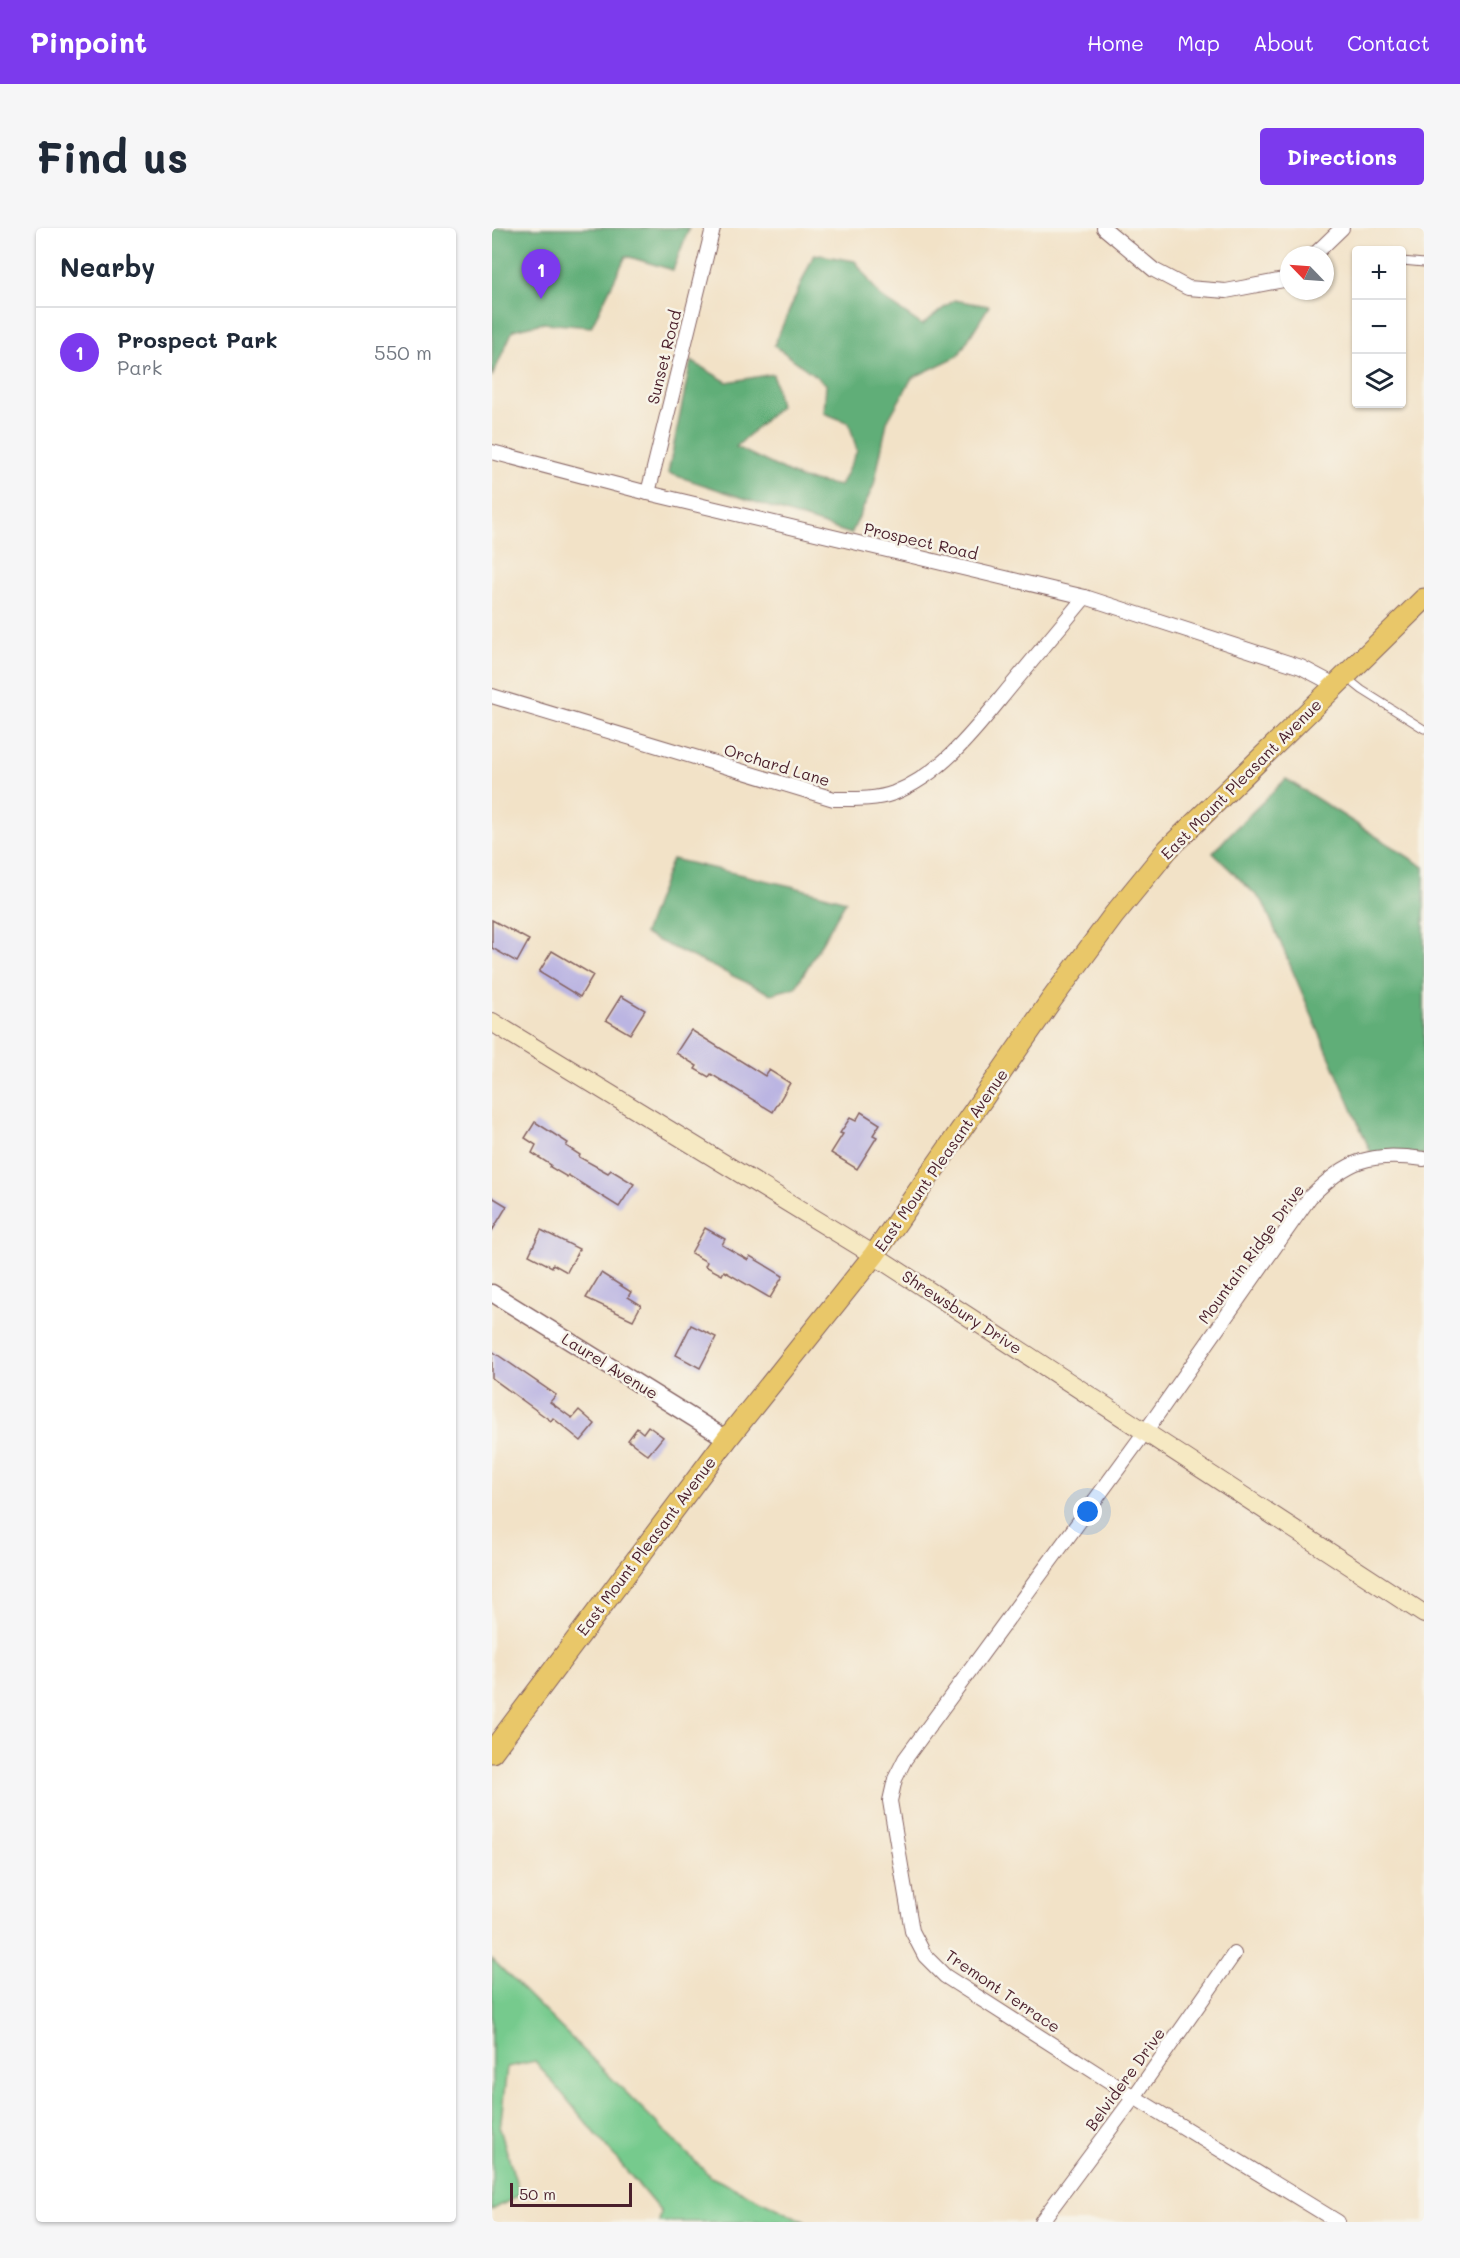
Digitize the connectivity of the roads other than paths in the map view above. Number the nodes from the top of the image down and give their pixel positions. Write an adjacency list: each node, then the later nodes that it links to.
1 (713, 228): 9 (street, Sunset Road)
2 (1104, 228): 7 (street)
3 (1342, 228): 4 (street)
4 (1323, 246)
5 (1406, 261): 6 (lane)
6 (1424, 263)
7 (1280, 281)
8 (492, 452): 9 (street, Prospect Road)
9 (648, 493): 10 (street, Prospect Road)
10 (1085, 597): 12 (street, Prospect Road); 13 (street, Orchard Lane)
11 (1424, 599): 12 (main road, East Mount Pleasant Avenue)
12 (1340, 681): 14 (lane); 17 (main road, East Mount Pleasant Avenue)
13 (492, 696)
14 (1424, 729)
15 (492, 1022): 17 (main road, Shrewsbury Drive)
16 (1424, 1159): 19 (street, Mountain Ridge Drive)
17 (874, 1255): 19 (main road, Shrewsbury Drive); 20 (main road, East Mount Pleasant Avenue)
18 (492, 1293): 20 (street, Laurel Avenue)
19 (1145, 1432): 21 (main road, Shrewsbury Drive); 24 (street, Tremont Terrace)
20 (727, 1439): 22 (main road, East Mount Pleasant Avenue)
21 (1424, 1614)
22 (492, 1752)
23 (1234, 1954): 24 (street, Belvidere Drive)
24 (1134, 2097): 25 (street, Belvidere Drive); 26 (street, Tremont Terrace)
25 (1041, 2222)
26 (1338, 2222)

